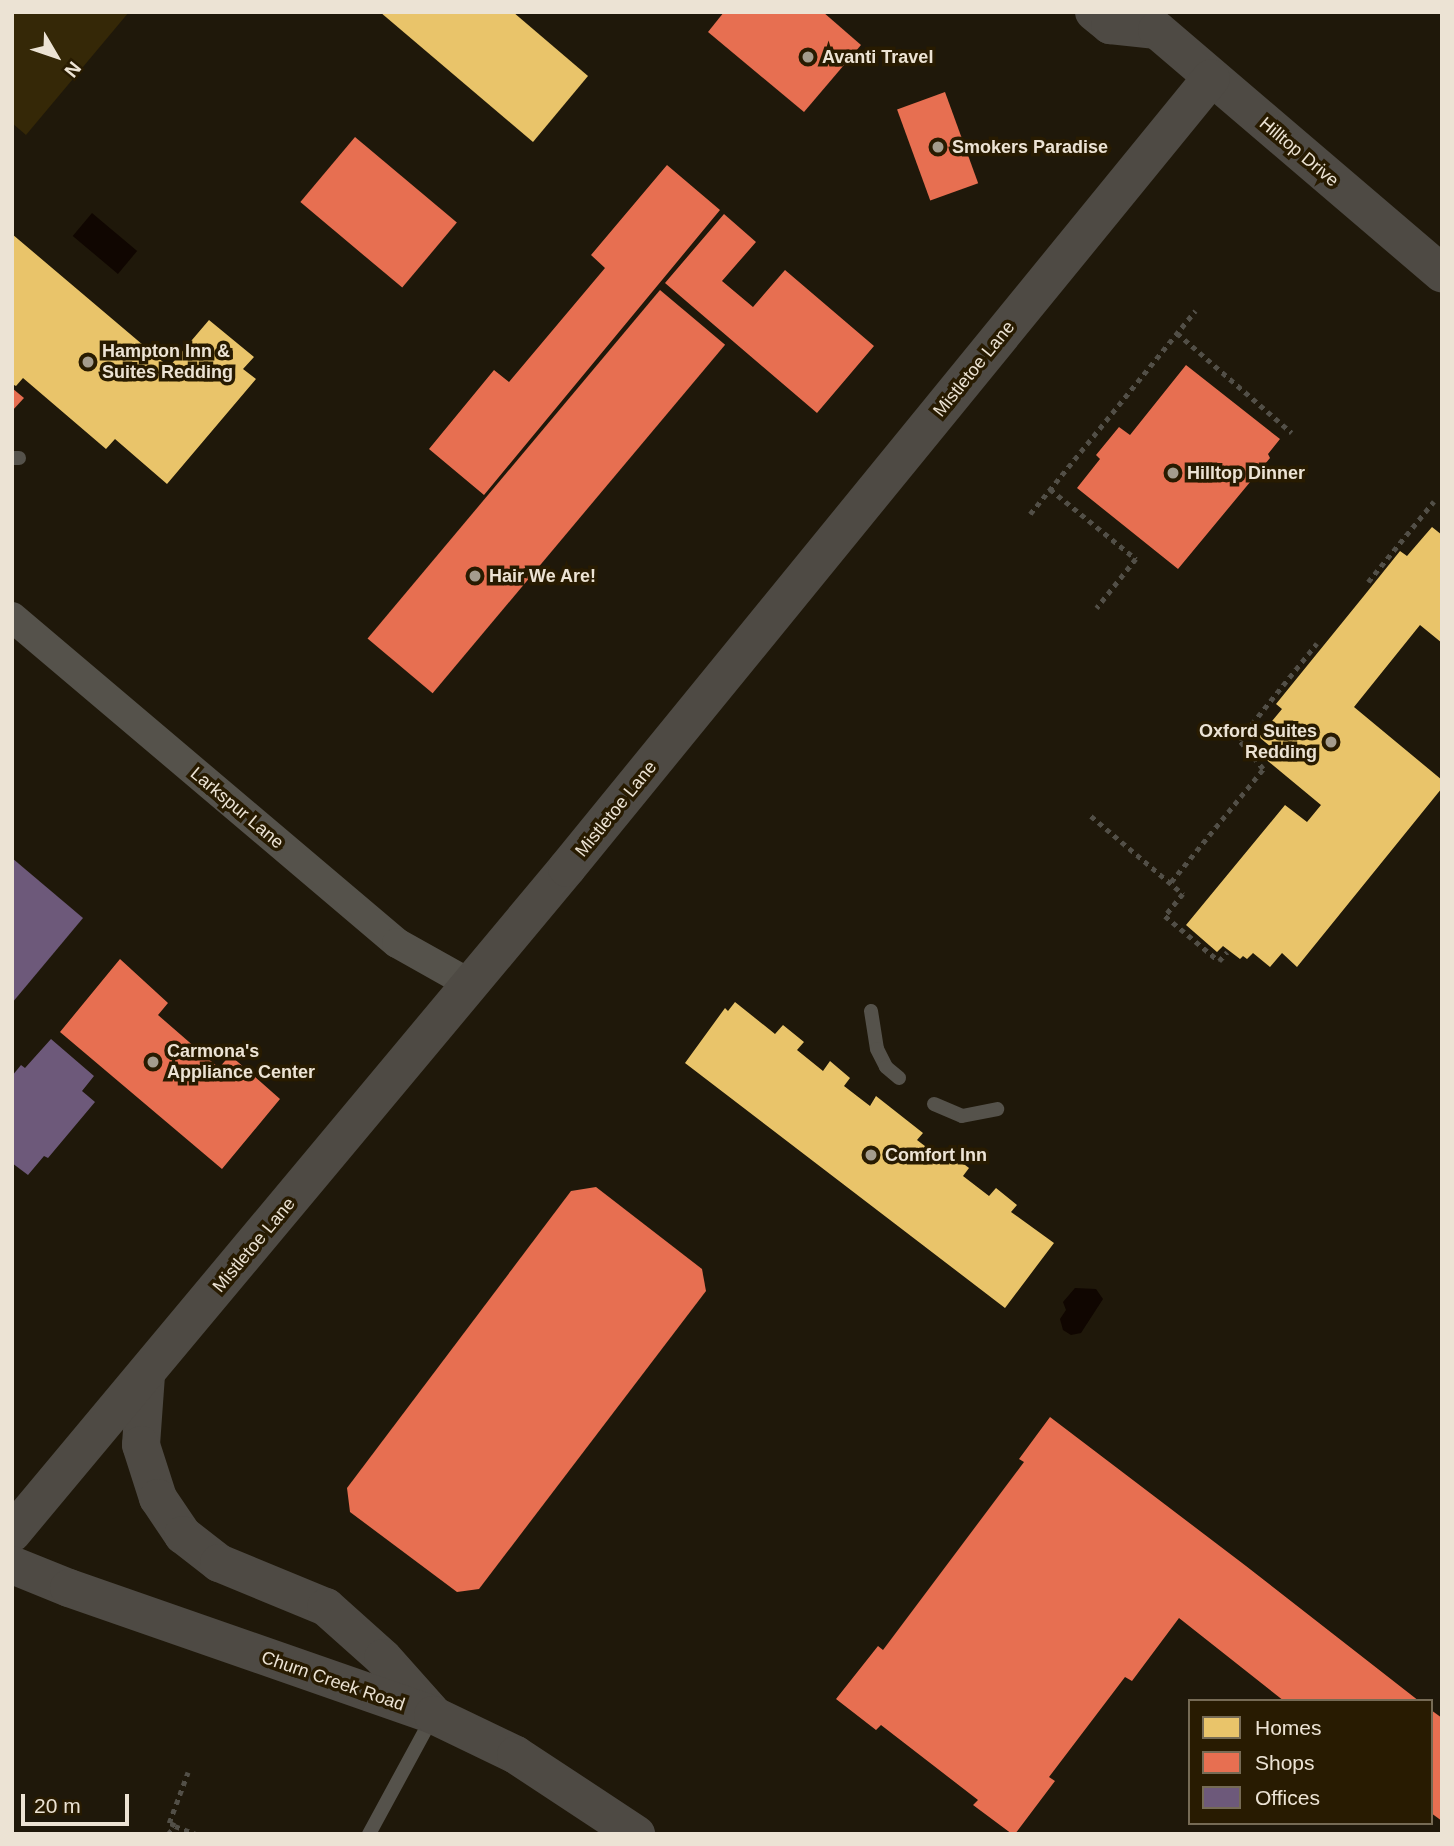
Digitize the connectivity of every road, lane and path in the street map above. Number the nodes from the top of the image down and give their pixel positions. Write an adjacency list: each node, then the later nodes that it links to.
1 (1094, 12): 2 (street, Hilltop Drive)
2 (1155, 21): 3 (street, Hilltop Drive)
3 (1211, 78): 4 (street, Hilltop Drive); 18 (street, Mistletoe Lane)
4 (1442, 273)
5 (1195, 311): 6 (path)
6 (1177, 333): 7 (path); 8 (path)
7 (1292, 433)
8 (1050, 489): 10 (path); 12 (path)
9 (1434, 501): 11 (path)
10 (1030, 514)
11 (1368, 582)
12 (1097, 608)
13 (12, 617): 18 (street, Larkspur Lane)
14 (1317, 643): 16 (path)
15 (1091, 816): 16 (path)
16 (1171, 882): 17 (path)
17 (1227, 952)
18 (470, 984): 23 (street, Mistletoe Lane)
19 (871, 1011): 20 (lane)
20 (899, 1078)
21 (934, 1104): 22 (lane)
22 (997, 1109)
23 (146, 1375): 24 (street, Mistletoe Lane); 26 (street)
24 (12, 1533)
25 (12, 1565): 26 (street, Churn Creek Road)
26 (433, 1715): 31 (lane); 32 (street, Churn Creek Road)
27 (188, 1772): 28 (path)
28 (174, 1826): 29 (path); 30 (path)
29 (168, 1834)
30 (197, 1834)
31 (369, 1834)
32 (636, 1834)

